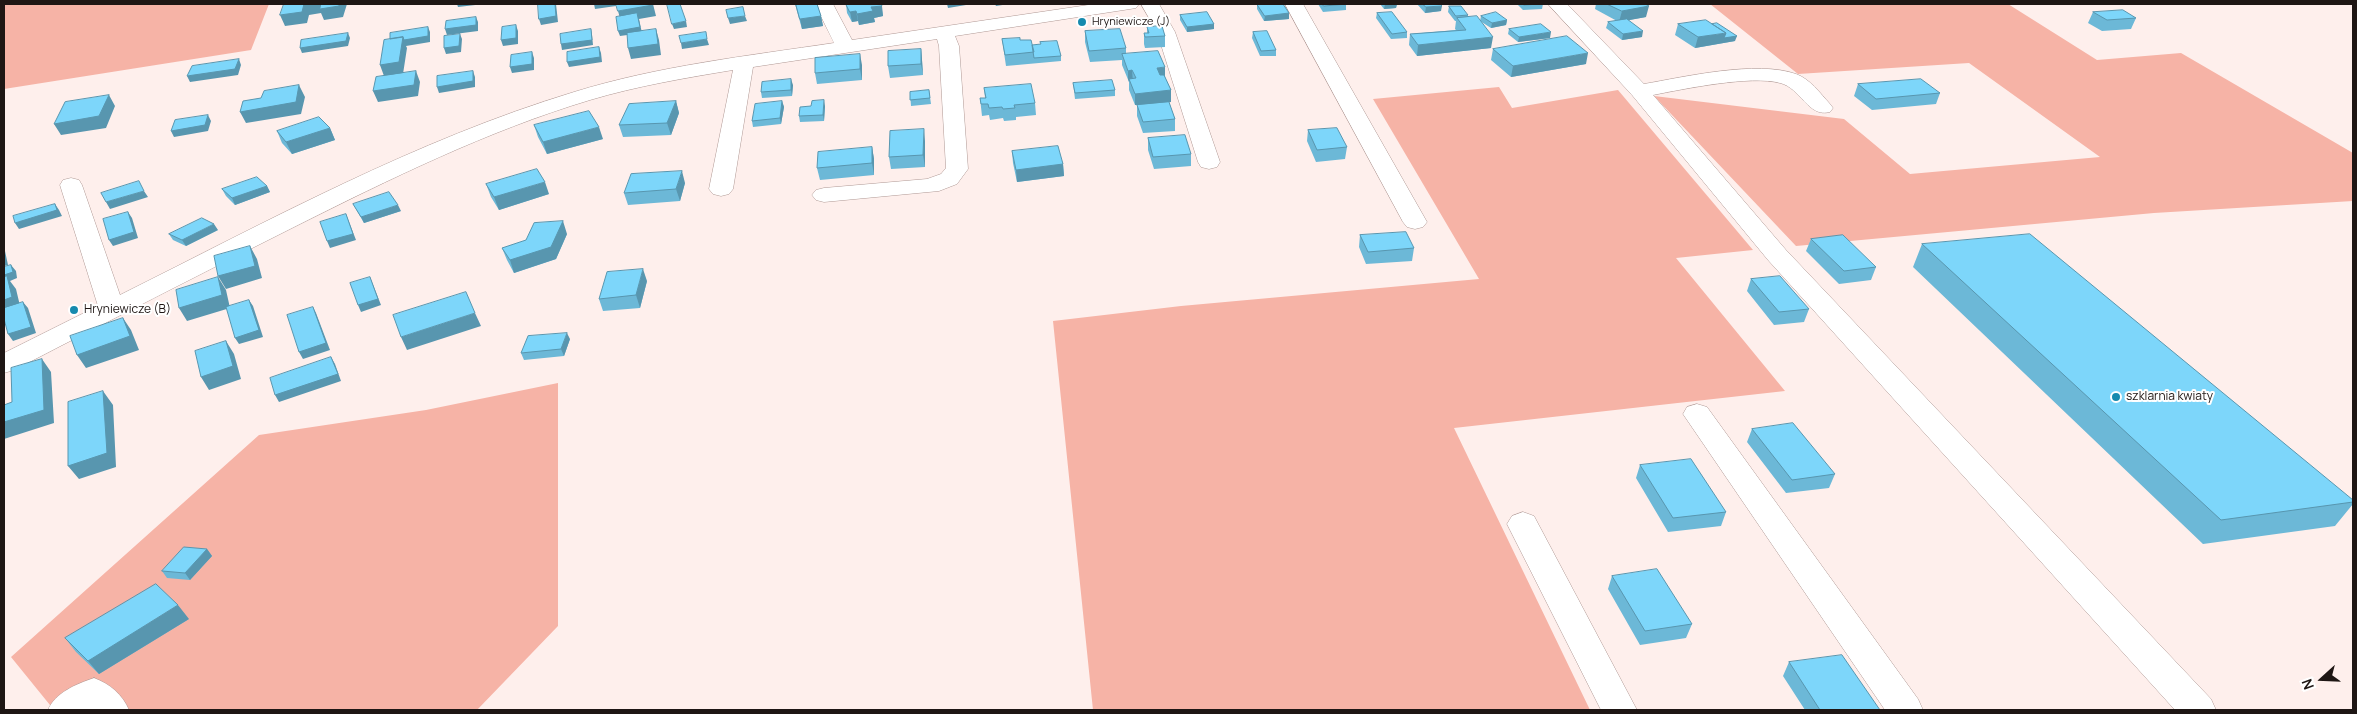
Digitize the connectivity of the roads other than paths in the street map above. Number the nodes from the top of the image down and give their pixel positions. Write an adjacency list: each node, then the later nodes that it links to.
1 (824, 4): 7 (street)
2 (1130, 4): 6 (street)
3 (1150, 4): 11 (street)
4 (1294, 4): 15 (street)
5 (1557, 4): 9 (street)
6 (944, 31): 7 (street); 14 (street)
7 (845, 46): 8 (street)
8 (744, 62): 13 (street); 16 (street)
9 (1638, 91): 10 (street); 24 (street)
10 (1823, 108)
11 (1209, 162)
12 (71, 185): 16 (street)
13 (721, 189)
14 (824, 195)
15 (1415, 222)
16 (112, 308): 17 (street)
17 (4, 364)
18 (1697, 414): 23 (street)
19 (1523, 524): 22 (street)
20 (66, 710): 21 (street)
21 (111, 710)
22 (1619, 710)
23 (1905, 710)
24 (2198, 710)

